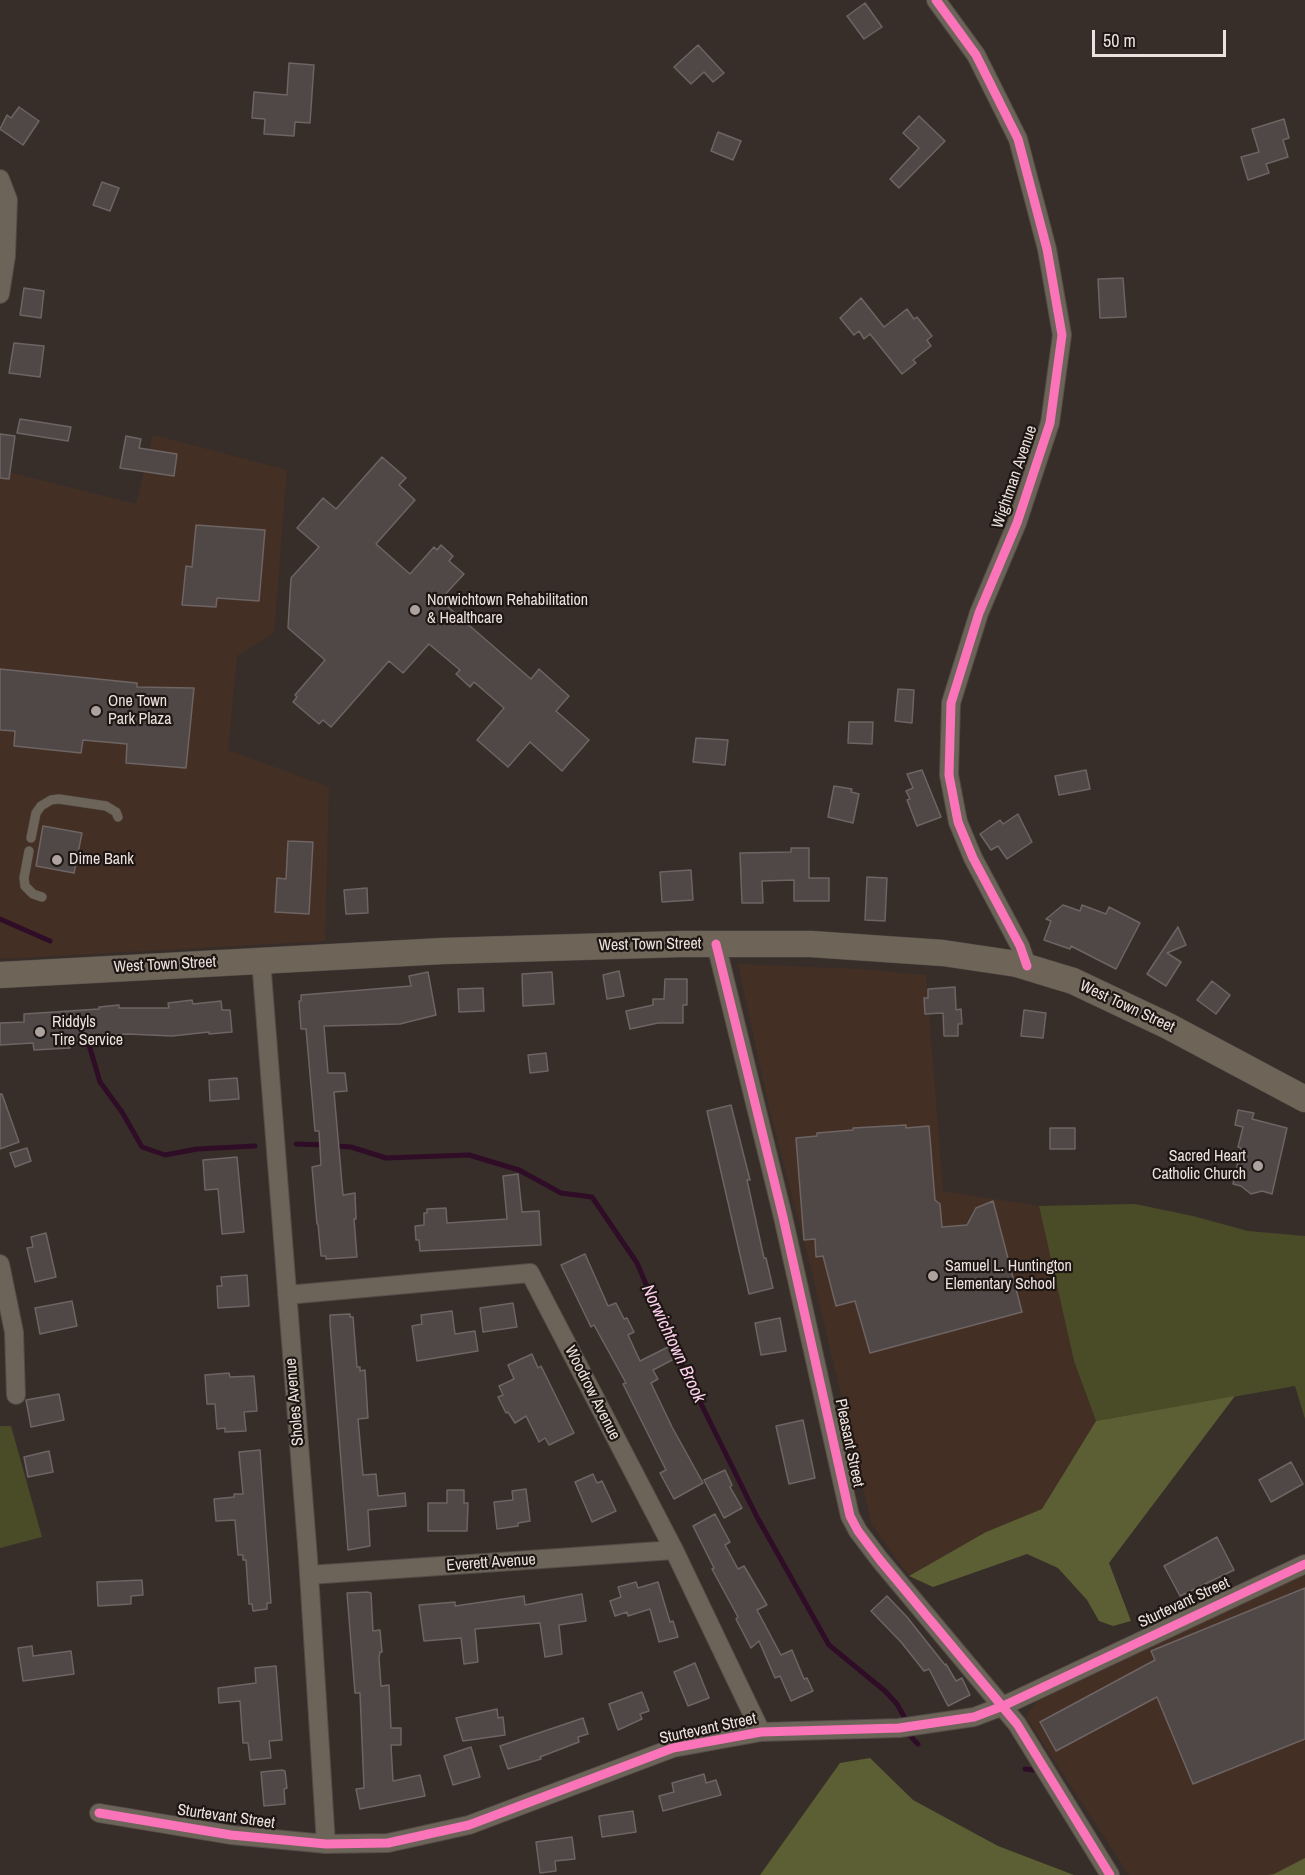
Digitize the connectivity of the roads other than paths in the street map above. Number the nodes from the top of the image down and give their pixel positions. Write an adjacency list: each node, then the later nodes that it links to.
1 (936, 0): 10 (street, Wightman Avenue)
2 (0, 179): 3 (street)
3 (0, 294)
4 (118, 817): 5 (lane)
5 (31, 838)
6 (29, 851): 7 (lane)
7 (42, 897)
8 (716, 944): 9 (main road, West Town Street); 10 (main road, West Town Street); 19 (street, Pleasant Street)
9 (261, 960): 11 (main road, West Town Street); 14 (street, Sholes Avenue)
10 (1027, 966): 12 (main road, West Town Street)
11 (0, 975)
12 (1305, 1099)
13 (0, 1264): 15 (street)
14 (287, 1295): 16 (street, Woodrow Avenue); 18 (street, Sholes Avenue)
15 (16, 1395)
16 (674, 1550): 18 (street, Everett Avenue); 20 (street, Woodrow Avenue)
17 (1305, 1564): 19 (street, Sturtevant Street)
18 (309, 1575): 22 (street, Sholes Avenue)
19 (1003, 1706): 20 (street, Sturtevant Street); 23 (street, Pleasant Street)
20 (761, 1732): 22 (street, Sturtevant Street)
21 (99, 1813): 22 (street, Sturtevant Street)
22 (326, 1845)
23 (1110, 1875)

